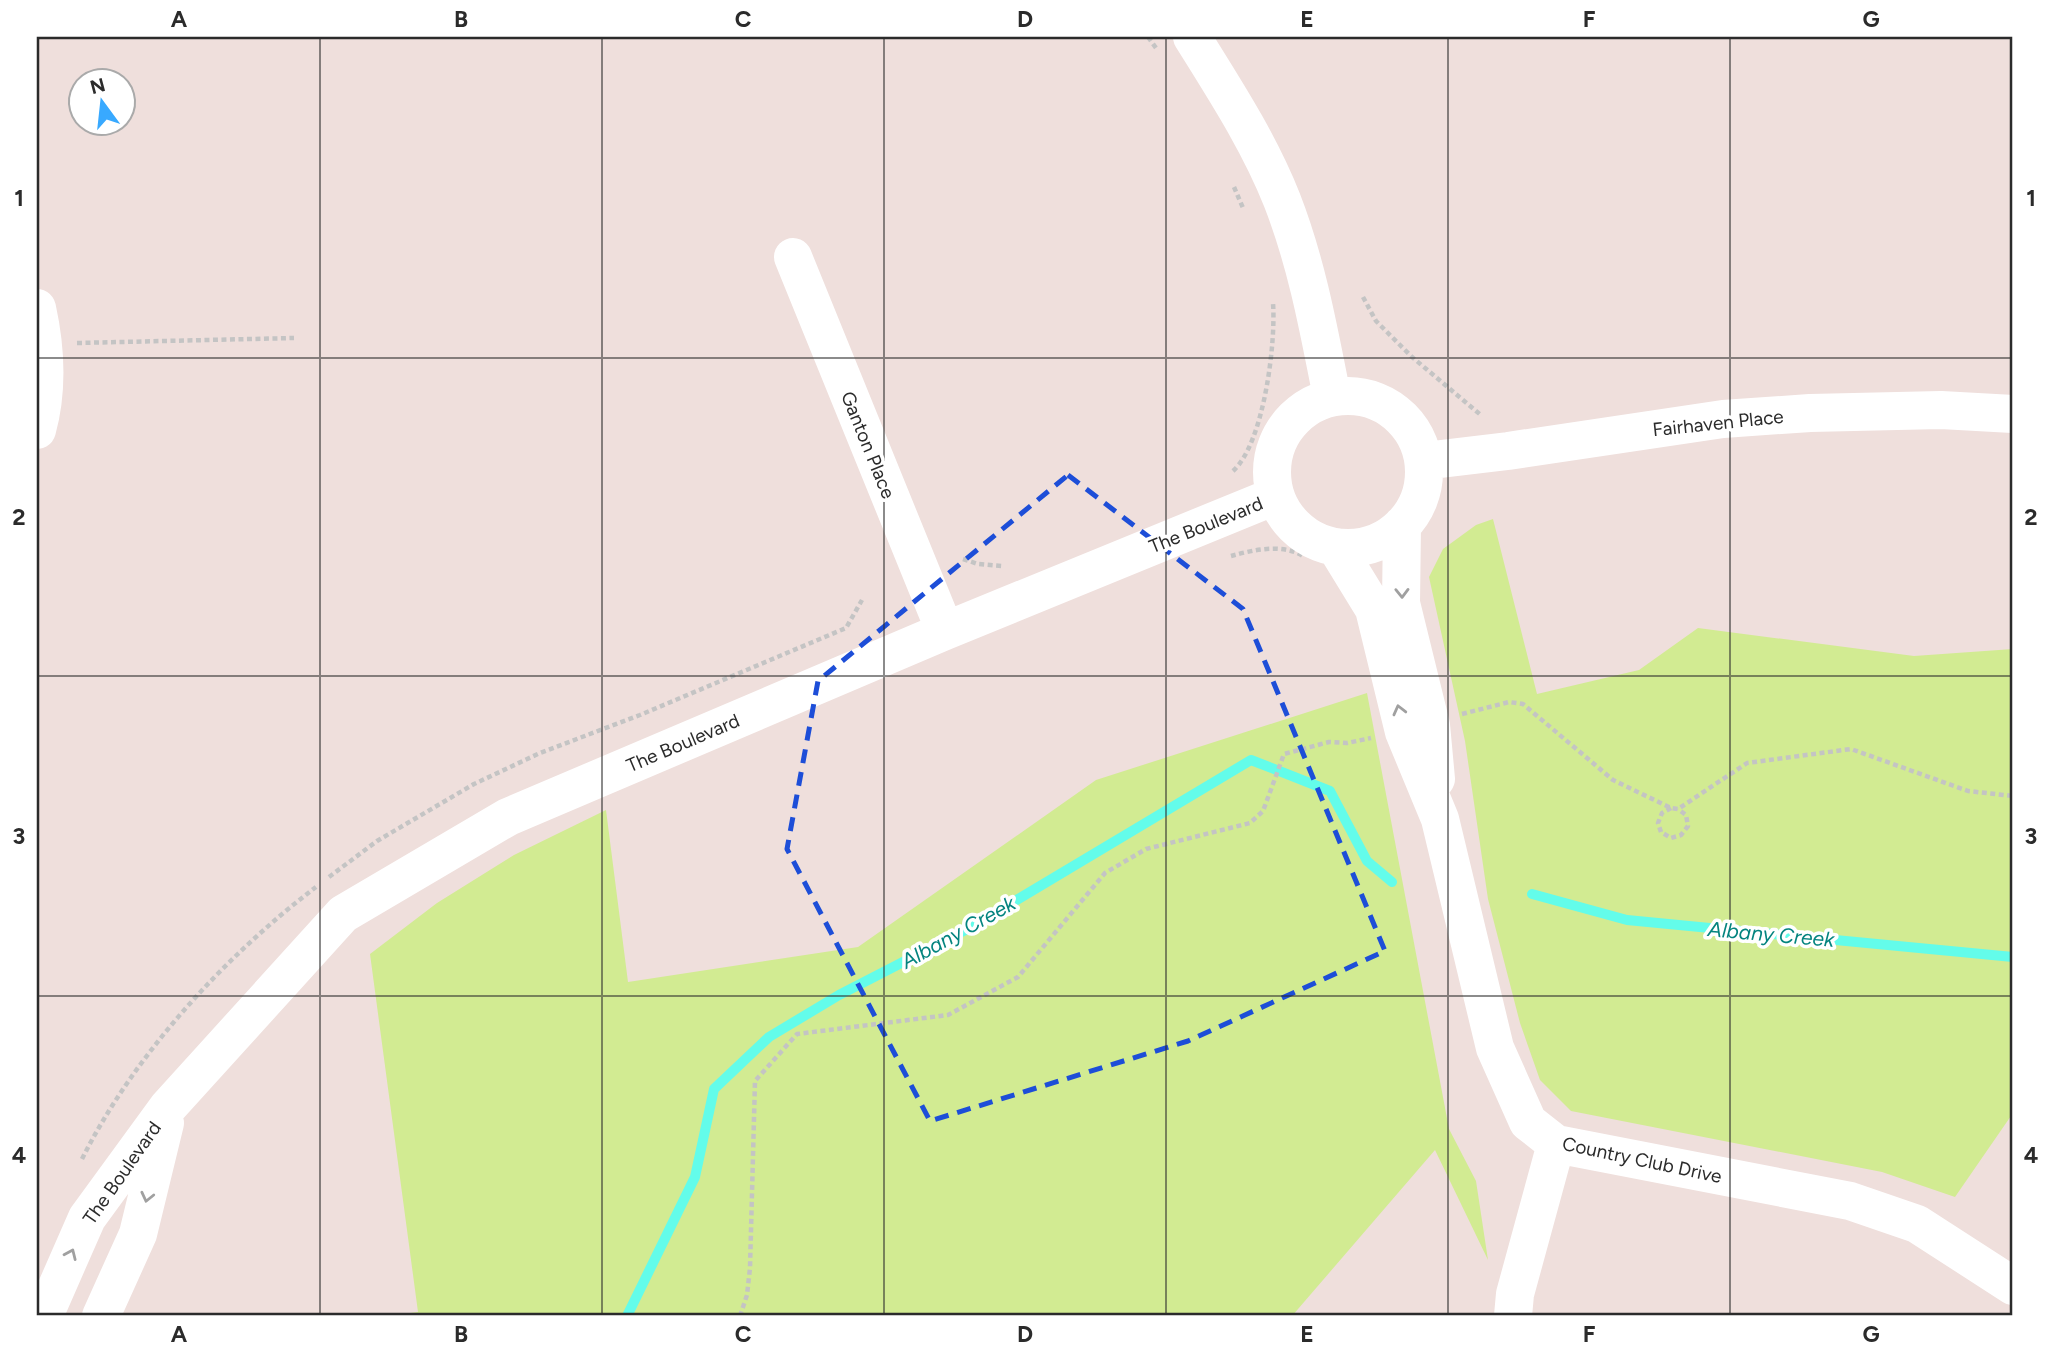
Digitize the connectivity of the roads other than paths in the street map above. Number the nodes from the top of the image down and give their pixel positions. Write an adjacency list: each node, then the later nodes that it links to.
1 (1177, 47): 4 (street)
2 (793, 257): 11 (street, Ganton Place)
3 (41, 326): 6 (street)
4 (1332, 397): 7 (street, The Boulevard); 8 (street, The Boulevard)
5 (2013, 414): 7 (street, Fairhaven Place)
6 (37, 430)
7 (1424, 461): 9 (street, The Boulevard)
8 (1275, 496): 10 (street, The Boulevard); 11 (street, The Boulevard)
9 (1402, 525): 10 (street, The Boulevard); 12 (street, Country Club Drive, one-way to 12)
10 (1322, 553): 12 (street, Country Club Drive, one-way to 10)
11 (946, 631): 13 (street, The Boulevard)
12 (1440, 820): 14 (street, Country Club Drive)
13 (168, 1107): 16 (street, The Boulevard, one-way to 13); 17 (street, The Boulevard, one-way to 17)
14 (1556, 1144): 15 (street, Country Club Drive); 18 (street)
15 (2013, 1286)
16 (44, 1316)
17 (101, 1316)
18 (1513, 1316)

